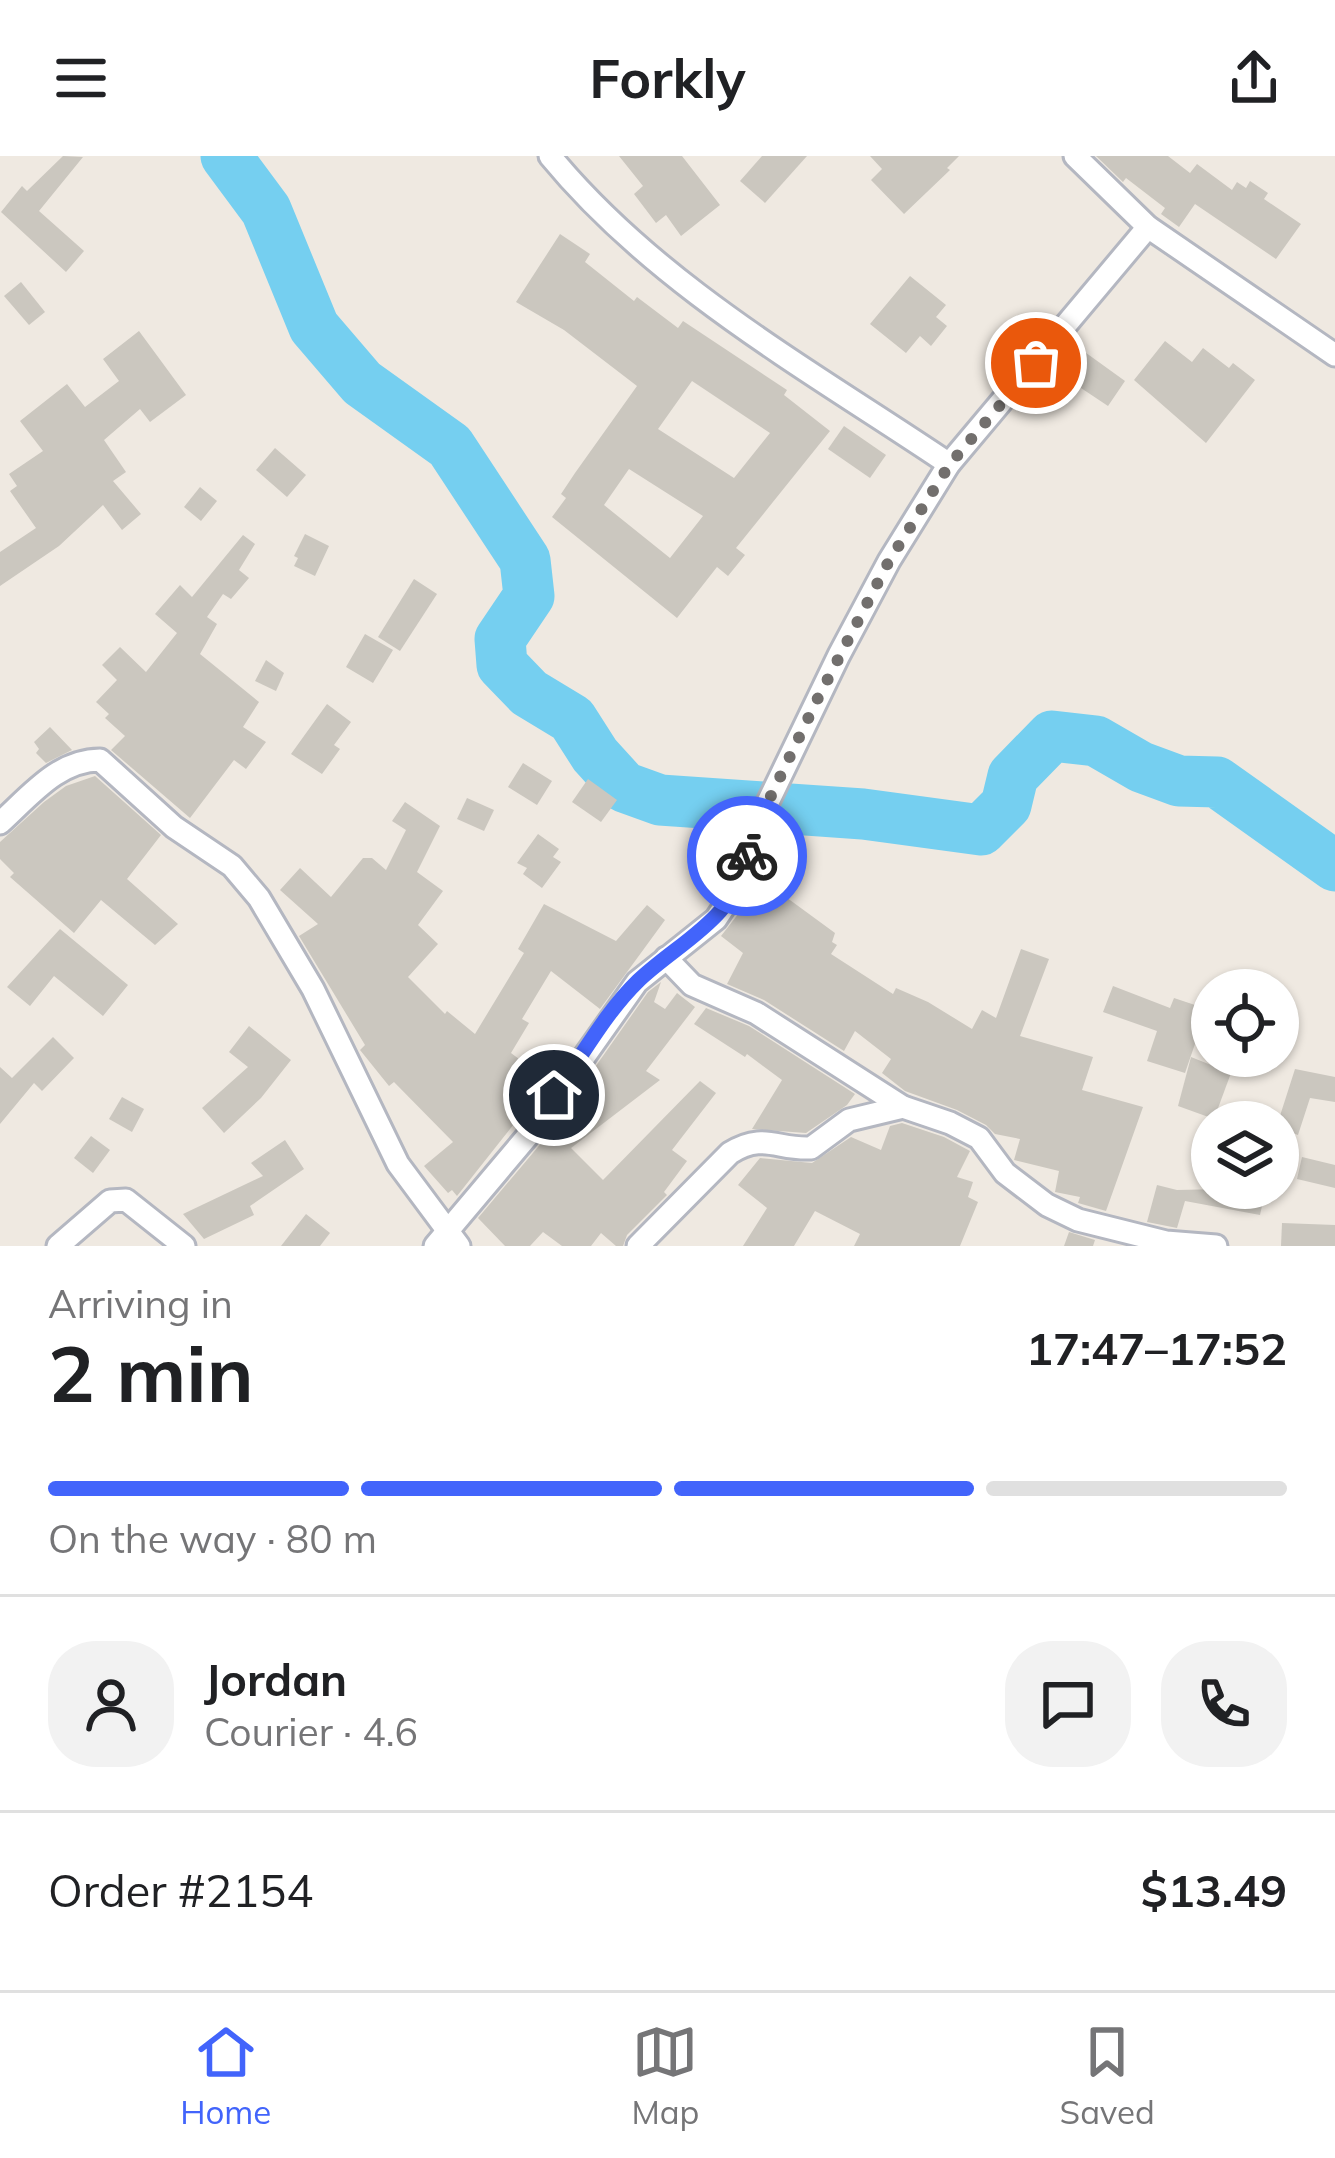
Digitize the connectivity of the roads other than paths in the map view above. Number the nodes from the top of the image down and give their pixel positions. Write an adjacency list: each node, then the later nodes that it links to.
1 (550, 156): 5 (street)
2 (1075, 156): 3 (street)
3 (1148, 227): 4 (street); 5 (street)
4 (1333, 348)
5 (950, 464): 7 (street)
6 (0, 823): 9 (street)
7 (666, 958): 8 (street); 9 (street)
8 (903, 1107): 12 (street); 13 (street)
9 (447, 1242)
10 (58, 1246): 11 (street)
11 (184, 1246)
12 (638, 1246)
13 (1216, 1246)

